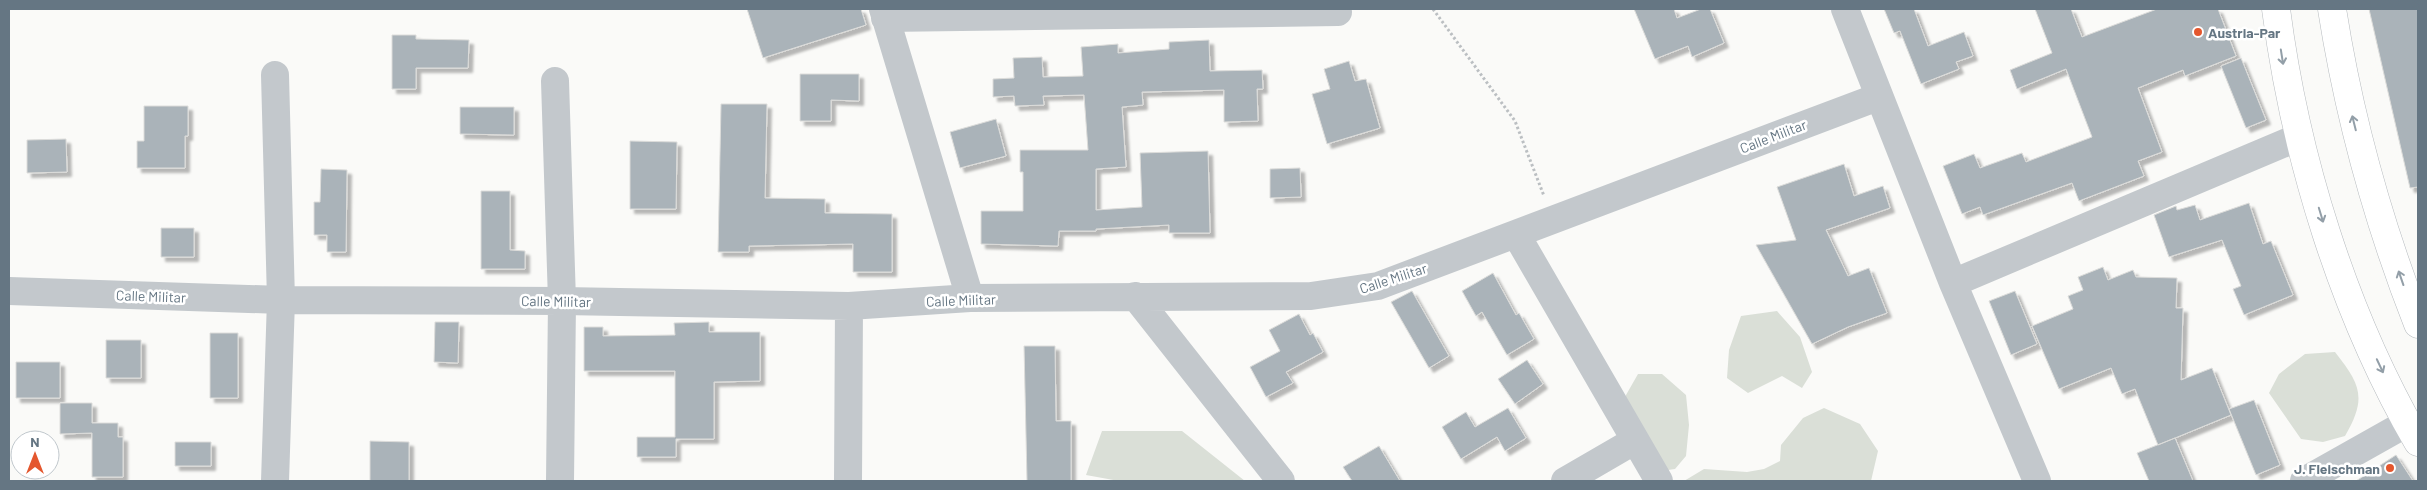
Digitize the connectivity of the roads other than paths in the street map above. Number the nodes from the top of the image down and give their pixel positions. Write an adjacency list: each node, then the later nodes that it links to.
1 (1845, 9): 8 (street)
2 (2276, 9): 9 (main road, one-way to 9)
3 (2332, 9): 18 (main road, one-way to 3)
4 (1338, 12): 5 (street)
5 (884, 13): 14 (street)
6 (275, 75): 15 (street)
7 (555, 82): 16 (street)
8 (1878, 97): 10 (street, Calle Militar); 11 (street)
9 (2299, 138): 11 (street); 19 (main road, one-way to 19)
10 (1516, 234): 13 (street, Calle Militar); 20 (street)
11 (1952, 283): 27 (street)
12 (9, 292): 15 (street, Calle Militar)
13 (1135, 296): 14 (street, Calle Militar); 24 (street)
14 (970, 298): 17 (street, Calle Militar)
15 (281, 300): 16 (street, Calle Militar); 21 (street)
16 (562, 301): 17 (street, Calle Militar); 22 (street)
17 (849, 306): 23 (street)
18 (2418, 324)
19 (2413, 432): 28 (street)
20 (1634, 441): 25 (street); 26 (street)
21 (275, 481)
22 (560, 481)
23 (848, 481)
24 (1281, 481)
25 (1565, 481)
26 (1659, 481)
27 (2037, 481)
28 (2304, 481)

